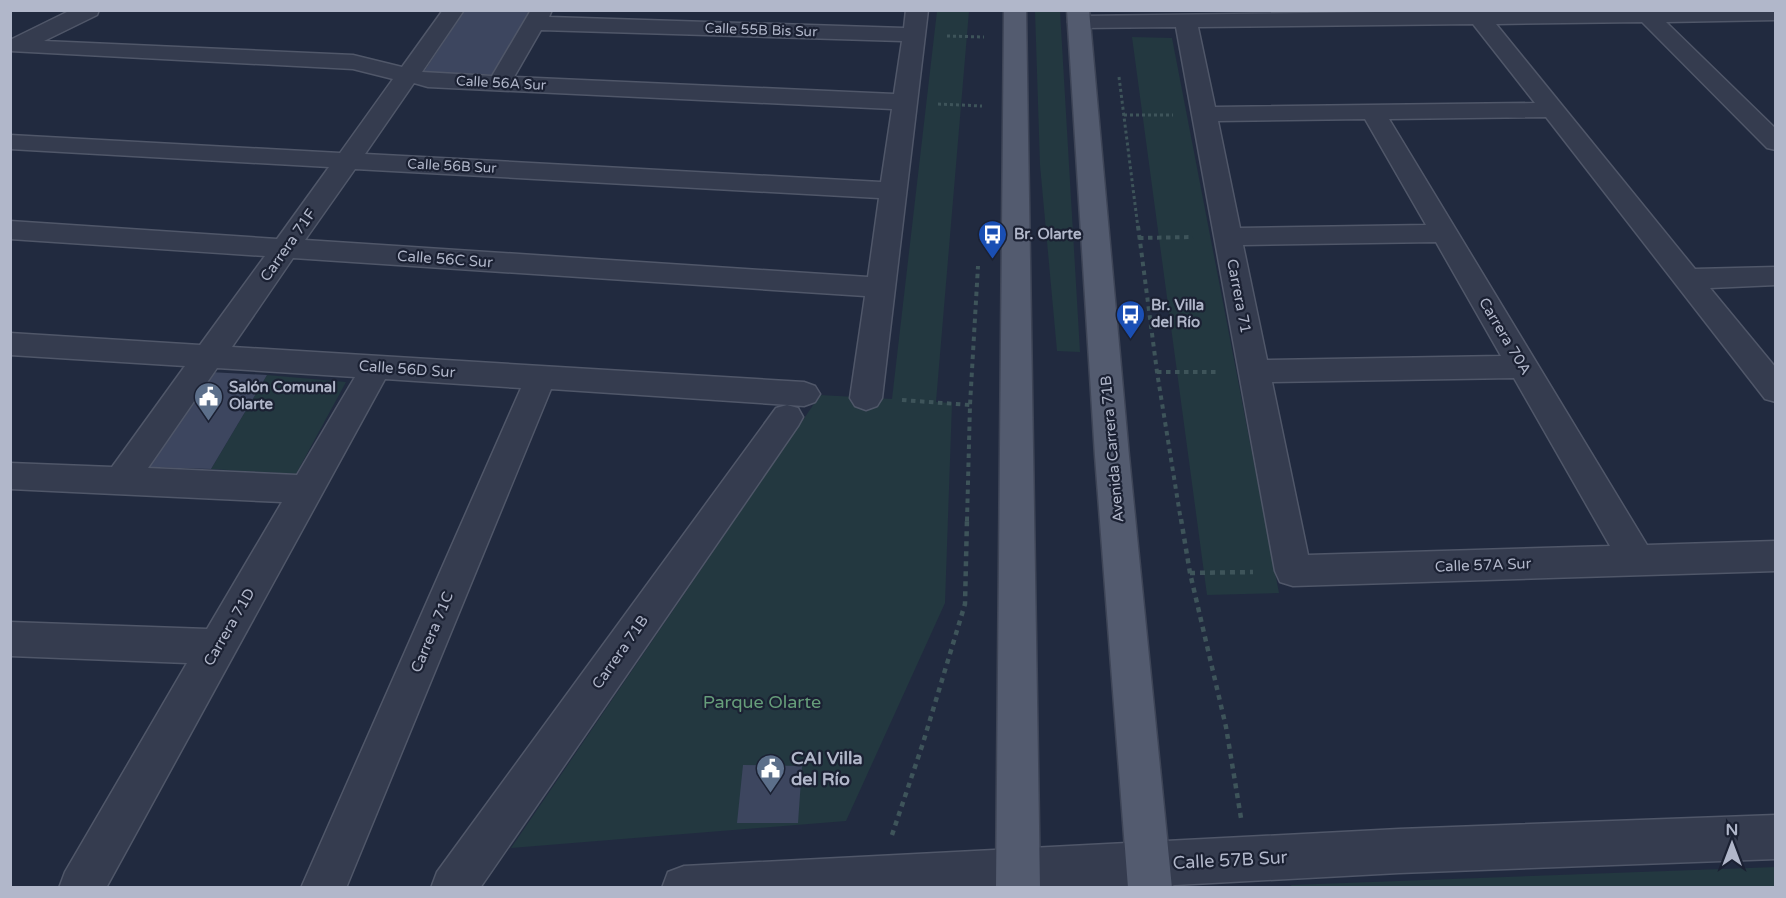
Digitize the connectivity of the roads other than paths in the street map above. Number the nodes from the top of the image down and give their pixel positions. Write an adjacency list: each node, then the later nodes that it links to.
1 (454, 10): 12 (street, Carrera 71F)
2 (1015, 10): 48 (main road)
3 (88, 11): 11 (street)
4 (1645, 14): 5 (street); 8 (street); 19 (street)
5 (1776, 14)
6 (1078, 16): 9 (street); 47 (main road, Avenida Carrera 71B)
7 (538, 17): 10 (street, Calle 55B Bis Sur); 13 (street)
8 (1480, 18): 9 (street); 15 (street)
9 (1186, 21): 17 (street, Carrera 71)
10 (915, 23): 14 (street)
11 (14, 48): 12 (street, Calle 56A Sur)
12 (407, 76): 13 (street, Calle 56A Sur); 20 (street, Carrera 71F)
13 (499, 83): 14 (street, Calle 56A Sur)
14 (905, 102): 21 (street)
15 (1552, 110): 16 (street); 27 (street)
16 (1373, 112): 17 (street); 23 (street, Carrera 70A)
17 (1203, 114): 24 (street, Carrera 71)
18 (10, 142): 20 (street, Calle 56B Sur)
19 (1776, 143)
20 (348, 160): 21 (street, Calle 56B Sur); 25 (street, Carrera 71F)
21 (893, 191): 28 (street)
22 (10, 230): 25 (street, Calle 56C Sur)
23 (1444, 233): 24 (street); 32 (street, Carrera 70A)
24 (1227, 237): 33 (street, Carrera 71)
25 (285, 249): 28 (street, Calle 56C Sur); 30 (street, Carrera 71F)
26 (1776, 276): 27 (street)
27 (1687, 279): 35 (street)
28 (880, 286): 36 (street)
29 (10, 344): 30 (street, Calle 56D Sur)
30 (209, 356): 31 (street, Calle 56D Sur); 39 (street, Carrera 71F)
31 (376, 367): 34 (street, Calle 56D Sur); 40 (street, Carrera 71D)
32 (1524, 368): 33 (street); 42 (street, Carrera 70A)
33 (1254, 371): 43 (street, Carrera 71)
34 (541, 377): 37 (street, Calle 56D Sur); 50 (street, Carrera 71C)
35 (1776, 391)
36 (866, 398)
37 (796, 406): 51 (street, Carrera 71B)
38 (10, 476): 39 (street)
39 (121, 480): 40 (street)
40 (308, 489): 45 (street, Carrera 71D)
41 (1776, 556): 42 (street, Calle 57A Sur)
42 (1637, 560): 43 (street, Calle 57A Sur)
43 (1293, 571)
44 (10, 639): 45 (street)
45 (218, 647): 49 (street, Carrera 71D)
46 (1776, 837): 47 (street, Calle 57B Sur)
47 (1149, 876): 48 (street, Calle 57B Sur)
48 (1018, 879): 52 (street, Calle 57B Sur)
49 (81, 888)
50 (322, 888)
51 (453, 888)
52 (684, 888)

